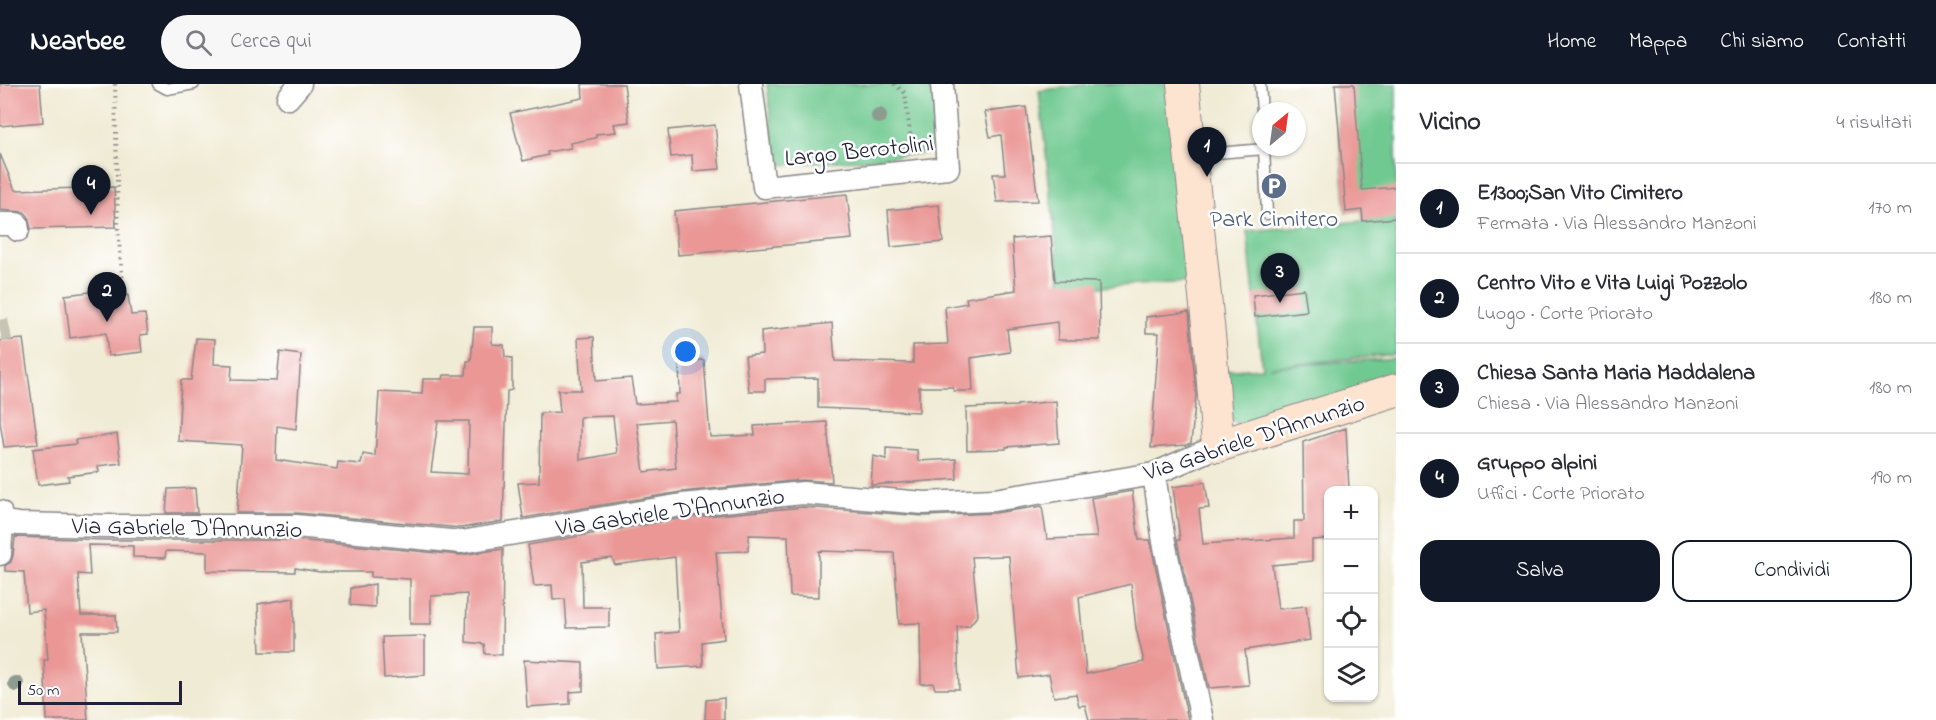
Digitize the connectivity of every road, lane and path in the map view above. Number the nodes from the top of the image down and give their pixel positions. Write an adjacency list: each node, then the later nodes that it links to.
1 (115, 84): 15 (path)
2 (159, 84): 3 (lane)
3 (194, 84)
4 (751, 84): 13 (street, Largo Berotolini)
5 (894, 84): 13 (path)
6 (942, 84): 13 (street, Largo Berotolini)
7 (1183, 84): 11 (main road)
8 (1260, 84): 9 (lane)
9 (1261, 102)
10 (1252, 149): 11 (lane)
11 (1191, 156): 17 (main road)
12 (1264, 156): 14 (lane)
13 (914, 171)
14 (1267, 214)
15 (123, 285)
16 (1396, 390): 17 (main road, Via Gabriele D'Annunzio)
17 (1218, 446): 18 (street, Via Gabriele D'Annunzio)
18 (1154, 474): 19 (street, Via Gabriele D'Annunzio); 21 (street)
19 (1, 517): 20 (street)
20 (0, 554)
21 (1202, 720)

